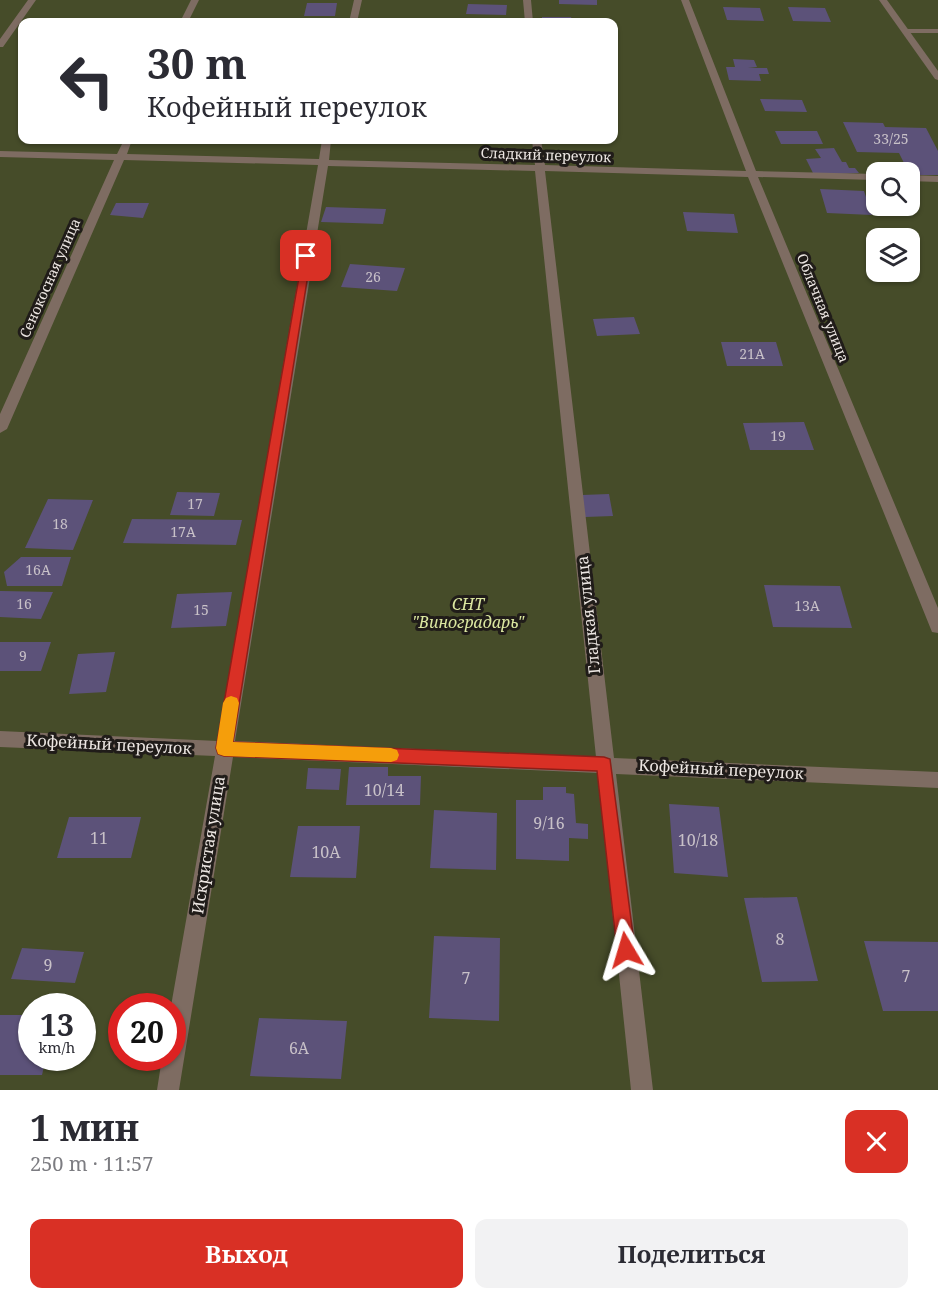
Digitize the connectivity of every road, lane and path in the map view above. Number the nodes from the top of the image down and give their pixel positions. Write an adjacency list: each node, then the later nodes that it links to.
1 (32, 0): 7 (street)
2 (195, 0): 8 (street)
3 (358, 0): 9 (street)
4 (527, 0): 10 (street)
5 (685, 0): 23 (street, Облачная улица)
6 (884, 0): 12 (street)
7 (19, 18)
8 (186, 18)
9 (354, 18)
10 (529, 18)
11 (18, 20): 14 (street)
12 (906, 31): 13 (street); 15 (street)
13 (938, 32)
14 (0, 45)
15 (938, 78)
16 (126, 144): 20 (street, Сенокосная улица)
17 (326, 144): 21 (street, Искристая улица)
18 (537, 144): 22 (street, Гладкая улица)
19 (0, 154): 20 (street, Сладкий переулок)
20 (120, 156): 21 (street, Сладкий переулок); 27 (street, Сенокосная улица)
21 (322, 163): 22 (street, Сладкий переулок); 30 (street, Искристая улица)
22 (539, 168): 23 (street, Сладкий переулок); 31 (street, Гладкая улица)
23 (752, 174): 24 (street, Сладкий переулок); 28 (street, Облачная улица)
24 (866, 177)
25 (920, 178): 26 (street)
26 (938, 179)
27 (0, 429)
28 (938, 627)
29 (0, 739): 30 (street, Кофейный переулок)
30 (224, 748): 31 (street, Кофейный переулок); 33 (street, Искристая улица)
31 (604, 764): 32 (street, Кофейный переулок); 34 (street, Гладкая улица)
32 (938, 780)
33 (168, 1090)
34 (642, 1090)

